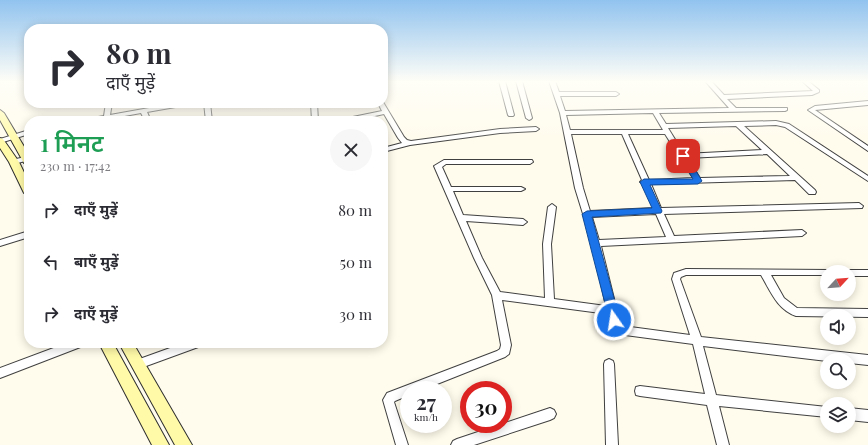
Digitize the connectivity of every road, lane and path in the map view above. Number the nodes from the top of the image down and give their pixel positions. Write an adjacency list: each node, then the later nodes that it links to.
1 (508, 102): 15 (street)
2 (525, 102): 21 (street)
3 (558, 102): 14 (street)
4 (727, 102): 9 (street)
5 (868, 103): 32 (street)
6 (160, 108): 10 (street)
7 (383, 108): 11 (street)
8 (785, 109): 9 (street)
9 (734, 110): 12 (street)
10 (143, 111): 16 (street); 17 (street)
11 (385, 112): 18 (street); 19 (street)
12 (655, 112): 14 (street); 24 (street)
13 (0, 113): 28 (main road)
14 (562, 113): 25 (street)
15 (511, 115)
16 (113, 116)
17 (146, 116)
18 (366, 116)
19 (387, 116)
20 (388, 117): 30 (street)
21 (529, 118)
22 (739, 125): 24 (street); 33 (street); 40 (street)
23 (536, 129): 30 (street)
24 (666, 129): 26 (street); 35 (street)
25 (567, 132): 26 (street); 50 (street)
26 (624, 132): 42 (street)
27 (24, 133): 28 (street)
28 (14, 136): 29 (street); 34 (main road)
29 (0, 141): 37 (main road)
30 (409, 143): 31 (street)
31 (388, 149)
32 (868, 149)
33 (768, 152): 35 (street); 39 (street)
34 (24, 153)
35 (683, 156): 41 (street)
36 (24, 161): 37 (street)
37 (14, 162): 43 (main road)
38 (530, 162): 44 (street)
39 (797, 178): 41 (street); 46 (street)
40 (868, 179)
41 (698, 181): 42 (street)
42 (644, 182): 49 (street)
43 (24, 183)
44 (448, 190): 45 (street); 51 (street)
45 (522, 190)
46 (812, 192)
47 (859, 206): 49 (street)
48 (552, 207): 63 (street)
49 (658, 211): 50 (street); 55 (street)
50 (587, 214): 57 (street)
51 (461, 218): 52 (street); 62 (street)
52 (523, 222)
53 (802, 233): 55 (street)
54 (24, 236): 56 (street)
55 (670, 239): 57 (street)
56 (0, 243)
57 (596, 243): 64 (street)
58 (764, 272): 59 (street); 65 (street); 66 (street)
59 (820, 272)
60 (856, 273): 61 (street)
61 (868, 273)
62 (497, 295): 63 (street); 75 (street)
63 (550, 303): 64 (street)
64 (612, 311): 66 (street)
65 (868, 313)
66 (697, 341): 71 (street); 78 (street)
67 (66, 348): 74 (street)
68 (109, 348): 84 (main road)
69 (129, 348): 72 (main road)
70 (183, 348): 72 (street)
71 (868, 360)
72 (138, 364): 85 (main road)
73 (609, 364): 88 (street)
74 (0, 373)
75 (432, 381)
76 (640, 391): 78 (street)
77 (400, 394): 86 (street)
78 (711, 400): 79 (street); 89 (street)
79 (820, 411)
80 (550, 414): 83 (street)
81 (856, 415): 82 (street)
82 (868, 416)
83 (471, 443): 87 (street)
84 (161, 445)
85 (184, 445)
86 (402, 445)
87 (457, 445)
88 (612, 445)
89 (723, 445)

